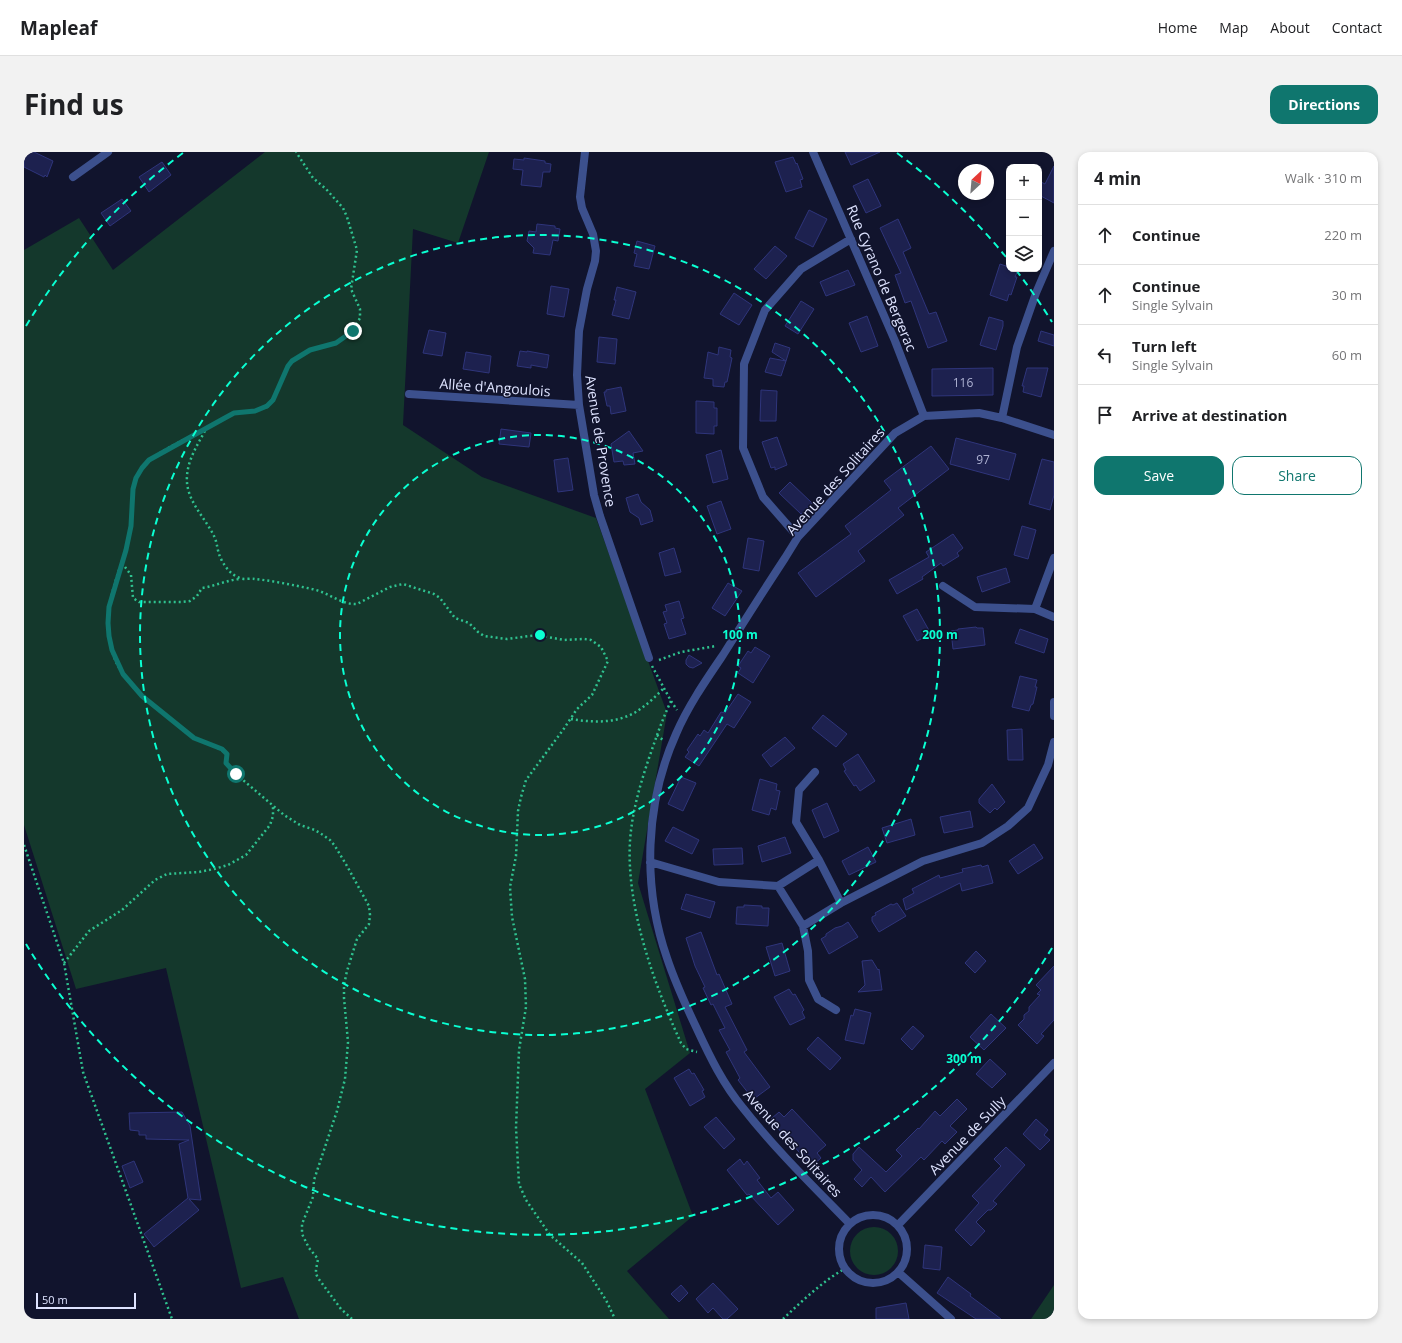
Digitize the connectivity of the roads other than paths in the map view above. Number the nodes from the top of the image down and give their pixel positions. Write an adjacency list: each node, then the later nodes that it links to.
1 (108, 152): 4 (street)
2 (586, 152): 8 (street, Avenue de Provence)
3 (812, 152): 5 (street, Rue Cyrano de Bergerac)
4 (73, 177)
5 (851, 239): 9 (street, Rue Cyrano de Bergerac); 12 (street)
6 (1054, 251): 10 (street)
7 (409, 394): 8 (street, Allée d'Angoulois)
8 (579, 406): 17 (street, Avenue de Provence)
9 (924, 416): 10 (street); 12 (street, Avenue des Solitaires)
10 (1002, 418): 11 (street)
11 (1054, 435)
12 (798, 537): 23 (street, Avenue des Solitaires)
13 (1053, 563): 15 (street)
14 (942, 586): 15 (street)
15 (1035, 609): 16 (street)
16 (1054, 617)
17 (650, 661)
18 (1054, 702): 19 (street)
19 (1054, 716)
20 (1054, 742): 25 (street)
21 (815, 772): 22 (street)
22 (819, 860): 24 (street); 25 (street)
23 (650, 862): 24 (street); 29 (street, Avenue des Solitaires)
24 (778, 886): 26 (street)
25 (841, 903): 26 (street)
26 (803, 926): 27 (street)
27 (836, 1010)
28 (1054, 1063): 30 (street, Avenue de Sully)
29 (849, 1224): 30 (street); 31 (street)
30 (898, 1225): 31 (street)
31 (898, 1272): 32 (street)
32 (951, 1319)

